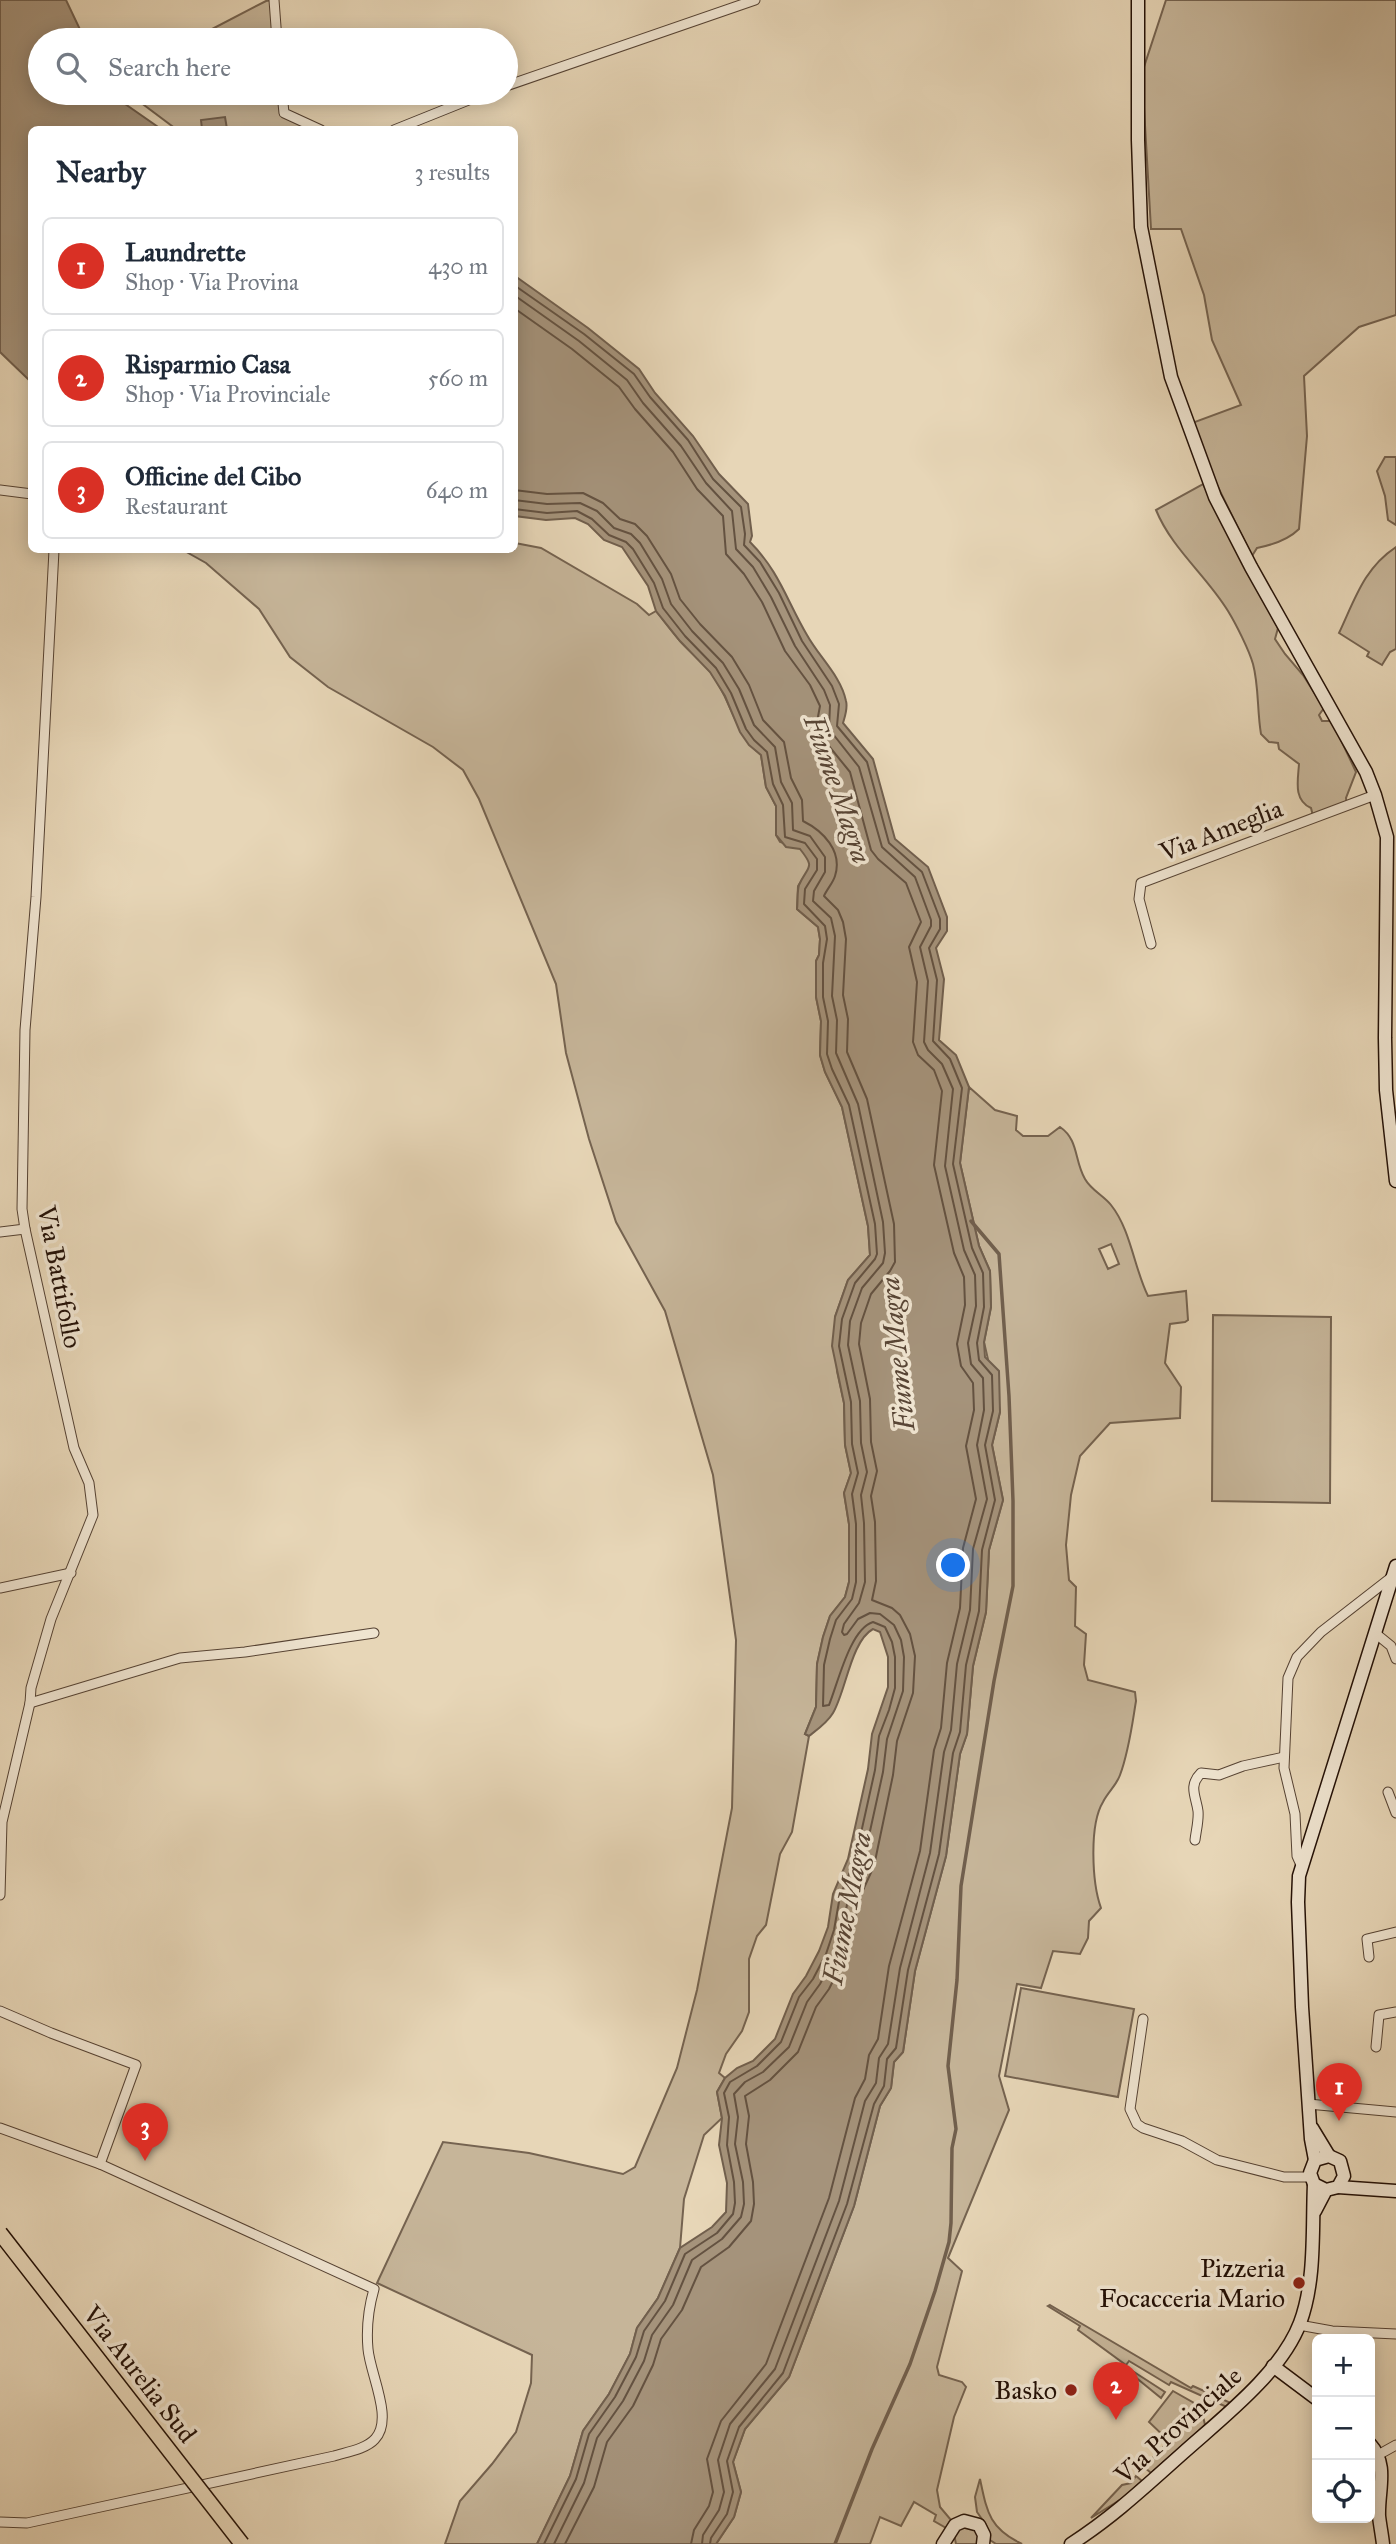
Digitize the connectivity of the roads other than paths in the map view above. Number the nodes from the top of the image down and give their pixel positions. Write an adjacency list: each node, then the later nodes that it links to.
1 (274, 0): 4 (street)
2 (755, 0): 5 (street)
3 (1138, 0): 13 (main road)
4 (276, 28)
5 (518, 82)
6 (283, 105): 8 (street)
7 (456, 105): 9 (street)
8 (312, 126)
9 (404, 126)
10 (0, 490): 11 (street)
11 (28, 494)
12 (54, 553): 16 (street, Via Battifollo)
13 (1376, 795): 14 (street, Via Ameglia); 15 (main road)
14 (1151, 944)
15 (1396, 1181)
16 (25, 1229): 17 (street); 19 (street, Via Battifollo)
17 (0, 1232)
18 (1394, 1571): 22 (main road); 25 (street)
19 (71, 1573): 20 (street); 24 (street, Via Battifollo)
20 (0, 1587)
21 (374, 1633): 24 (street)
22 (1375, 1633): 23 (street); 29 (main road)
23 (1396, 1659)
24 (30, 1703): 30 (street, Via Battifollo)
25 (1284, 1757): 28 (street); 29 (street)
26 (1388, 1792): 27 (street)
27 (1396, 1813)
28 (1195, 1840)
29 (1301, 1865): 37 (main road)
30 (0, 1895)
31 (1396, 1932): 32 (street)
32 (1369, 1957)
33 (0, 2011): 43 (street)
34 (1396, 2012): 36 (street)
35 (1143, 2019): 45 (street)
36 (1376, 2047)
37 (1308, 2104): 38 (street); 40 (main road)
38 (1396, 2112)
39 (0, 2128): 43 (street)
40 (1311, 2128): 41 (main road); 42 (main road)
41 (1329, 2156): 42 (main road); 44 (main road)
42 (1315, 2160): 45 (main road, Via Provinciale)
43 (100, 2164): 56 (street)
44 (1345, 2172): 45 (main road, Via Provinciale); 46 (main road)
45 (1322, 2185): 46 (main road); 49 (main road, Via Provinciale)
46 (1370, 2188): 47 (main road)
47 (1396, 2191)
48 (0, 2233): 59 (main road, Via Aurelia Sud, bridge)
49 (1299, 2325): 50 (street); 51 (main road, Via Provinciale)
50 (1396, 2334)
51 (1273, 2367): 52 (main road); 60 (main road, Via Provinciale)
52 (1314, 2397)
53 (1396, 2445): 54 (street)
54 (1375, 2450)
55 (1375, 2453): 61 (main road)
56 (0, 2522)
57 (948, 2540): 58 (main road)
58 (985, 2543)
59 (242, 2544)
60 (1071, 2544)
61 (1383, 2544)

